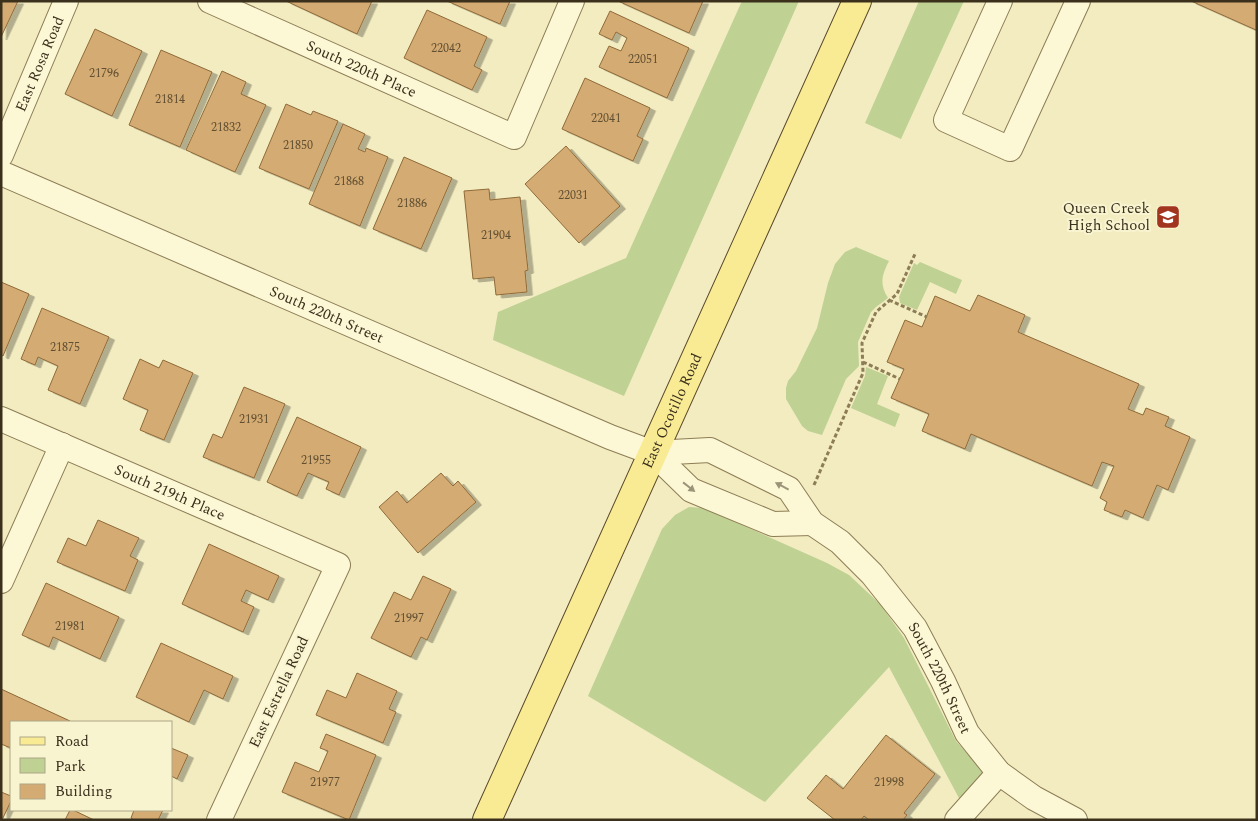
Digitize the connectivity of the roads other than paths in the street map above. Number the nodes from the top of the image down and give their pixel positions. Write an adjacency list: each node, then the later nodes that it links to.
1 (66, 1): 8 (street, East Rosa Road)
2 (210, 1): 7 (street, South 220th Place)
3 (572, 1): 7 (street, South 220th Place)
4 (857, 1): 12 (main road, East Ocotillo Road)
5 (1000, 1): 6 (street)
6 (1076, 5)
7 (234, 6)
8 (1, 155)
9 (1, 173): 12 (street, South 220th Street)
10 (1, 419): 11 (street, South 219th Place)
11 (62, 445): 14 (street, South 219th Place); 15 (street)
12 (653, 453): 13 (street, South 220th Street, one-way to 13); 13 (street, South 220th Street, one-way to 12); 18 (main road, East Ocotillo Road)
13 (812, 523): 16 (street, South 220th Street)
14 (338, 565): 17 (street, East Estrella Road)
15 (1, 581)
16 (999, 773): 19 (street); 20 (street, South 220th Street)
17 (219, 820)
18 (487, 820)
19 (957, 820)
20 (1076, 820)

